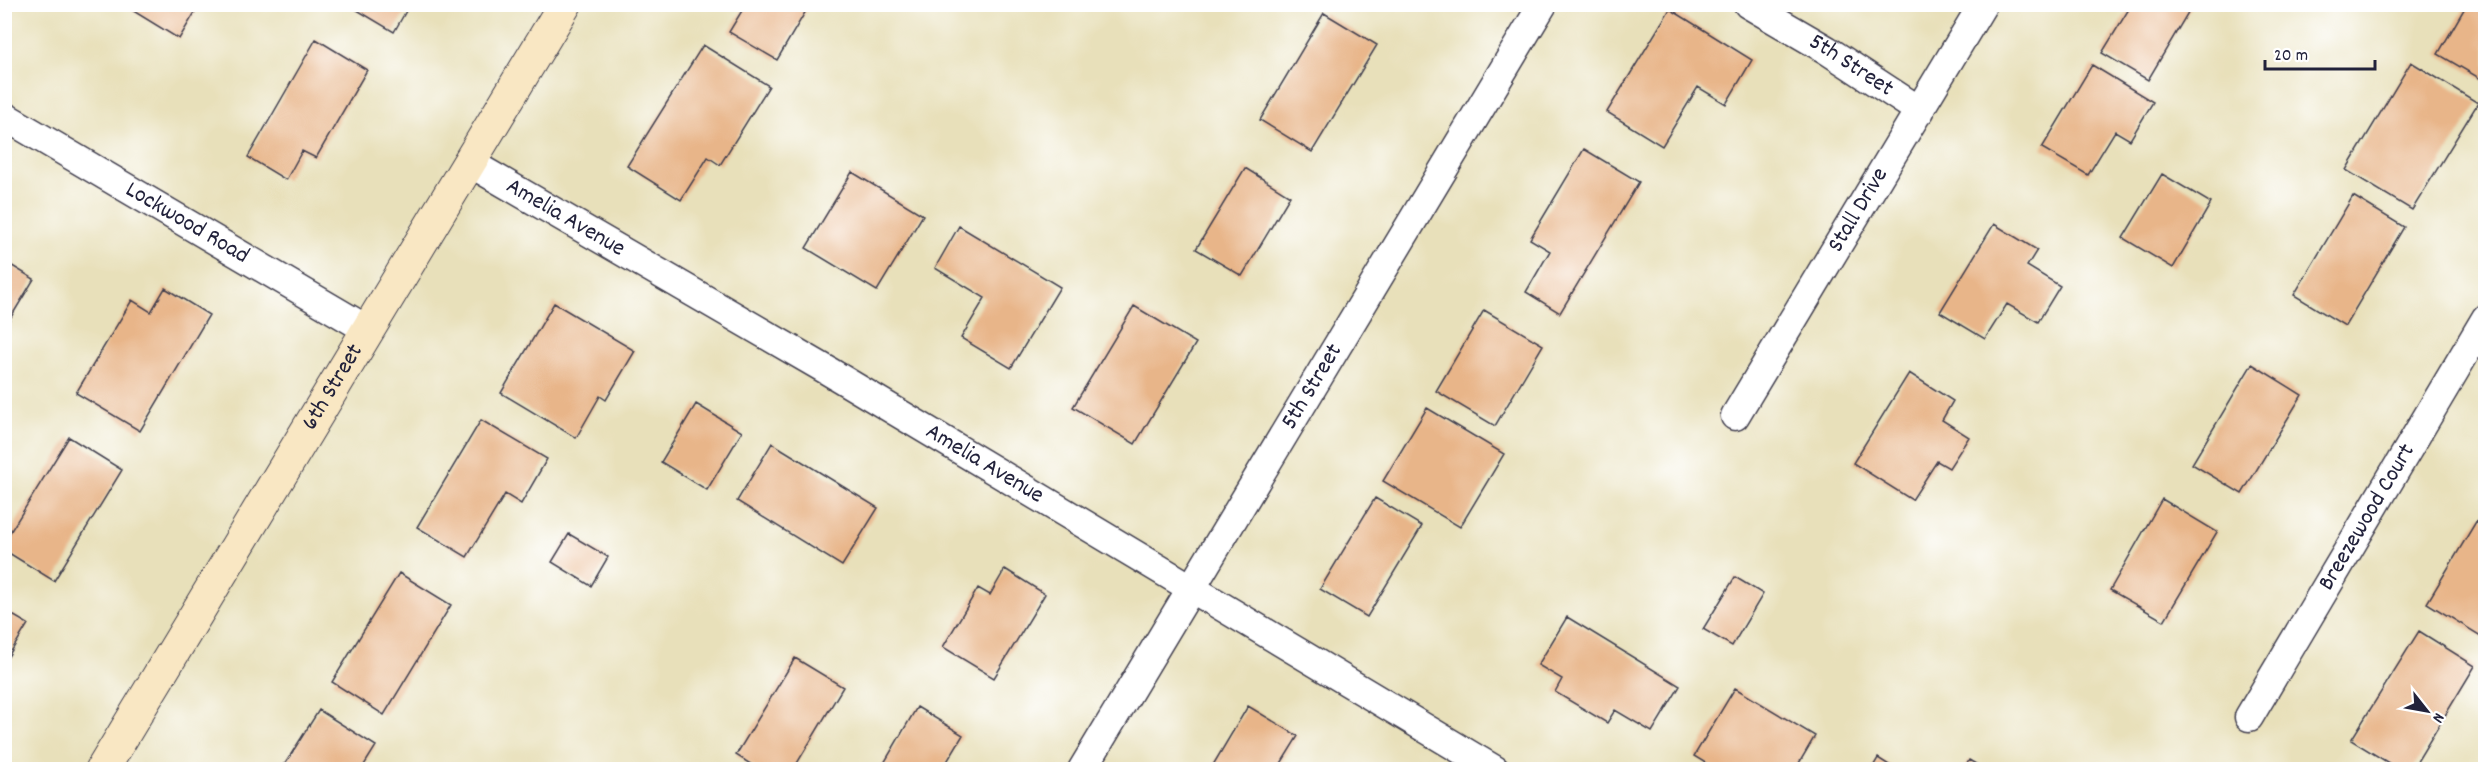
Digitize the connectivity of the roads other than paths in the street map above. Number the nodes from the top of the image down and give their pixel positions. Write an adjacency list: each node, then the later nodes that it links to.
1 (566, 4): 7 (street, 6th Street)
2 (1543, 4): 11 (street, 5th Street)
3 (1748, 4): 5 (street, 5th Street)
4 (1983, 4): 5 (street, Stall Drive)
5 (1920, 111): 10 (street, Stall Drive)
6 (4, 116): 9 (street, Lockwood Road)
7 (470, 163): 9 (street, 6th Street); 11 (street, Amelia Avenue)
8 (2486, 318): 12 (street, Breezewood Court)
9 (368, 330): 13 (street, 6th Street)
10 (1735, 416)
11 (1190, 589): 14 (street, 5th Street); 15 (street, Amelia Avenue)
12 (2249, 717)
13 (102, 770)
14 (1082, 770)
15 (1495, 770)

